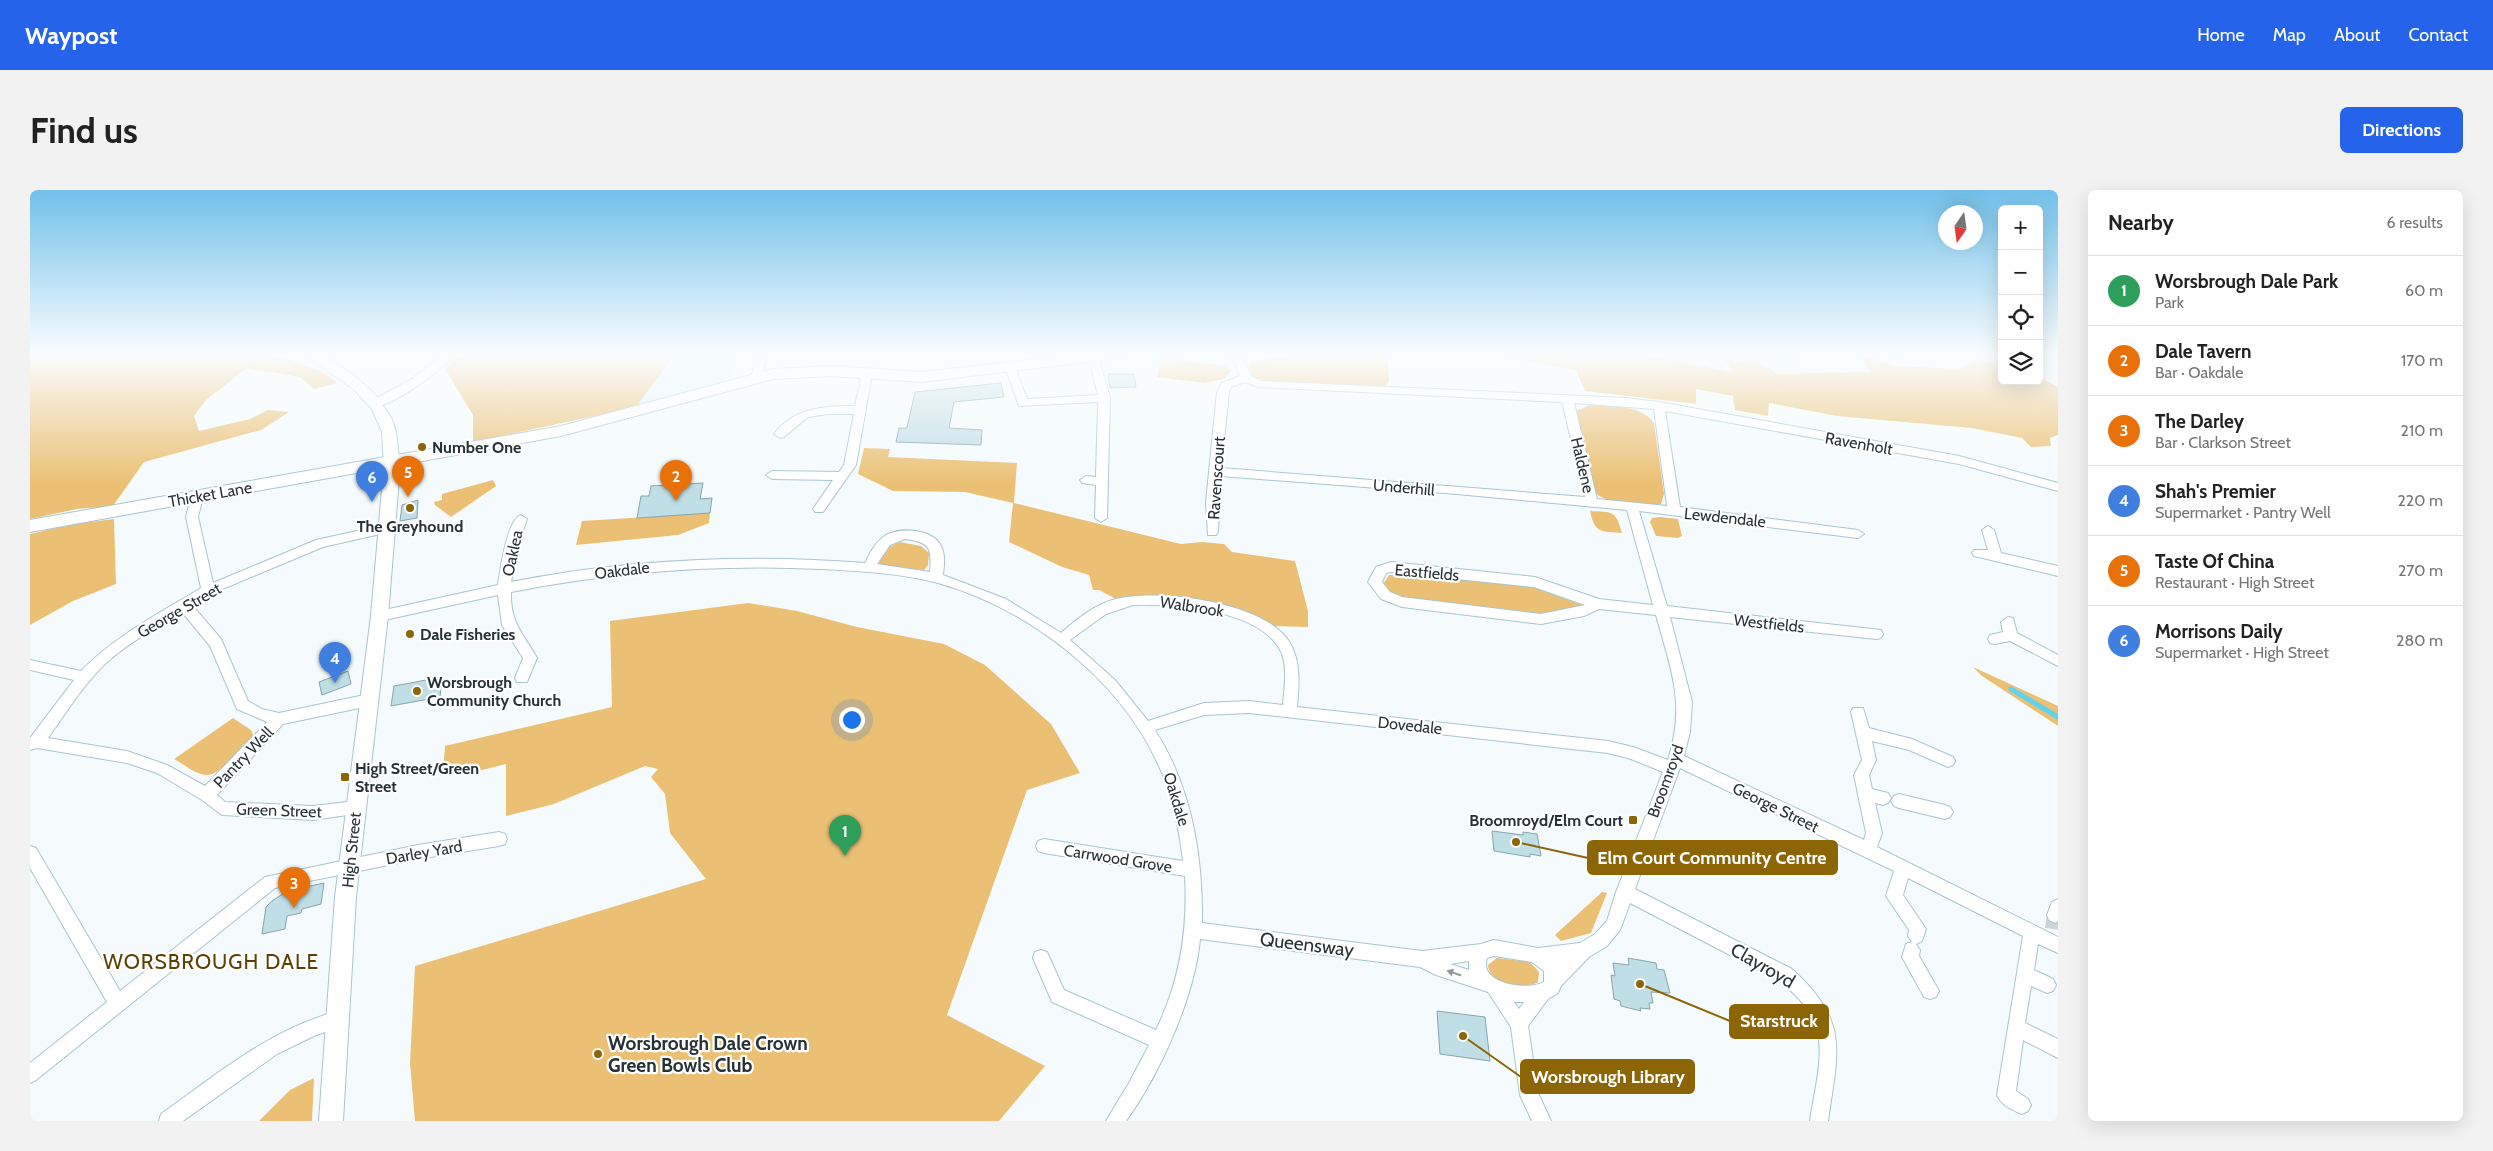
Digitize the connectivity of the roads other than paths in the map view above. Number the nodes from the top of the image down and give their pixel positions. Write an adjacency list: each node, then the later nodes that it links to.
1 (370, 397): 10 (street)
2 (386, 397): 10 (street)
3 (682, 397): 14 (main road, Thicket Lane)
4 (863, 397): 12 (street)
5 (1021, 397): 8 (street)
6 (1223, 397): 15 (street, Ravenscourt)
7 (1535, 397): 9 (street, Ravenholt)
8 (1104, 398): 19 (street)
9 (1567, 399): 11 (street, Ravenholt); 22 (street, Haldene)
10 (377, 403): 14 (street, High Street)
11 (1659, 406): 20 (street, Ravenholt); 25 (street)
12 (861, 410): 13 (street); 17 (street)
13 (780, 434)
14 (390, 462): 21 (main road, Thicket Lane); 29 (street, High Street)
15 (1216, 472): 22 (street, Underhill); 31 (street, Ravenscourt)
16 (772, 475): 17 (street)
17 (842, 476): 24 (street)
18 (1086, 480): 19 (street)
19 (1102, 481): 27 (street)
20 (2058, 487)
21 (196, 497): 28 (main road, Thicket Lane); 39 (street)
22 (1592, 503): 23 (street, Lewdendale)
23 (1632, 507): 25 (street, Lewdendale); 42 (street, Broomroyd)
24 (819, 509)
25 (1674, 511): 32 (street, Lewdendale)
26 (521, 518): 38 (street, Oaklea)
27 (1102, 518)
28 (30, 526)
29 (389, 528): 39 (street, George Street); 43 (street, High Street)
30 (1988, 530): 34 (street)
31 (1212, 532)
32 (1858, 534)
33 (1978, 553): 34 (street)
34 (1996, 556): 36 (street)
35 (868, 568): 37 (street, Oakdale); 37 (street); 38 (street, Oakdale)
36 (2058, 571)
37 (936, 578): 45 (street, Oakdale)
38 (505, 589): 43 (street, Oakdale); 50 (street)
39 (208, 590): 41 (street, George Street)
40 (1598, 604): 40 (street, Eastfields); 42 (street, Eastfields)
41 (185, 606): 49 (street, George Street); 54 (street, Pantry Well)
42 (1661, 612): 44 (street, Westfields); 59 (street, Broomroyd)
43 (380, 616): 51 (street, High Street)
44 (1876, 634)
45 (1062, 638): 52 (street, Walbrook); 55 (street, Oakdale)
46 (1995, 639): 47 (street)
47 (2058, 661)
48 (30, 665): 49 (street)
49 (84, 677): 57 (street, George Street)
50 (522, 678)
51 (369, 700): 54 (street, Pantry Well); 64 (street, High Street)
52 (1290, 711): 55 (street, Dovedale); 59 (street, Dovedale)
53 (1858, 712): 56 (street)
54 (279, 719): 61 (street, Pantry Well)
55 (1147, 727): 72 (street, Oakdale)
56 (1862, 732): 58 (street); 60 (street)
57 (34, 744): 61 (street, Green Street)
58 (1948, 761)
59 (1674, 764): 68 (street, George Street); 73 (street, Broomroyd)
60 (1866, 794): 62 (street); 68 (street)
61 (207, 795): 64 (street, Green Street)
62 (1883, 798)
63 (1899, 801): 65 (street)
64 (356, 808): 70 (street, High Street)
65 (1945, 812)
66 (499, 838): 70 (street, Darley Yard)
67 (1044, 846): 72 (street, Carrwood Grove)
68 (1868, 850): 71 (street, George Street)
69 (30, 853): 88 (street)
70 (349, 866): 88 (street, Darley Yard); 89 (street, High Street)
71 (1903, 868): 76 (street, George Street); 86 (street)
72 (1193, 870): 75 (street, Oakdale)
73 (1624, 892): 77 (street, Broomroyd); 100 (street, Clayroyd)
74 (2055, 928): 76 (street, George Street)
75 (1193, 930): 81 (street, Queensway); 92 (street, Oakdale)
76 (2032, 932): 82 (street)
77 (1583, 951): 79 (street, Broomroyd); 83 (street, Broomroyd)
78 (1481, 952): 79 (street, Queensway); 81 (street, Queensway); 85 (street)
79 (1539, 956): 83 (street)
80 (1040, 958): 92 (street)
81 (1422, 959): 85 (street, Queensway, one-way to 81)
82 (2025, 974): 84 (street); 91 (street)
83 (1554, 981): 87 (street)
84 (2047, 985)
85 (1491, 986): 87 (street, Queensway); 90 (street)
86 (1930, 990)
87 (1541, 994): 90 (street)
88 (119, 1005): 94 (street, Darley Yard)
89 (335, 1021): 96 (street); 97 (street, High Street)
90 (1519, 1024): 99 (street)
91 (2016, 1027): 93 (street); 95 (street)
92 (1160, 1041): 98 (street, Oakdale)
93 (2058, 1049)
94 (30, 1074)
95 (2022, 1104)
96 (168, 1121)
97 (331, 1121)
98 (1115, 1121)
99 (1542, 1121)
100 (1819, 1121)

